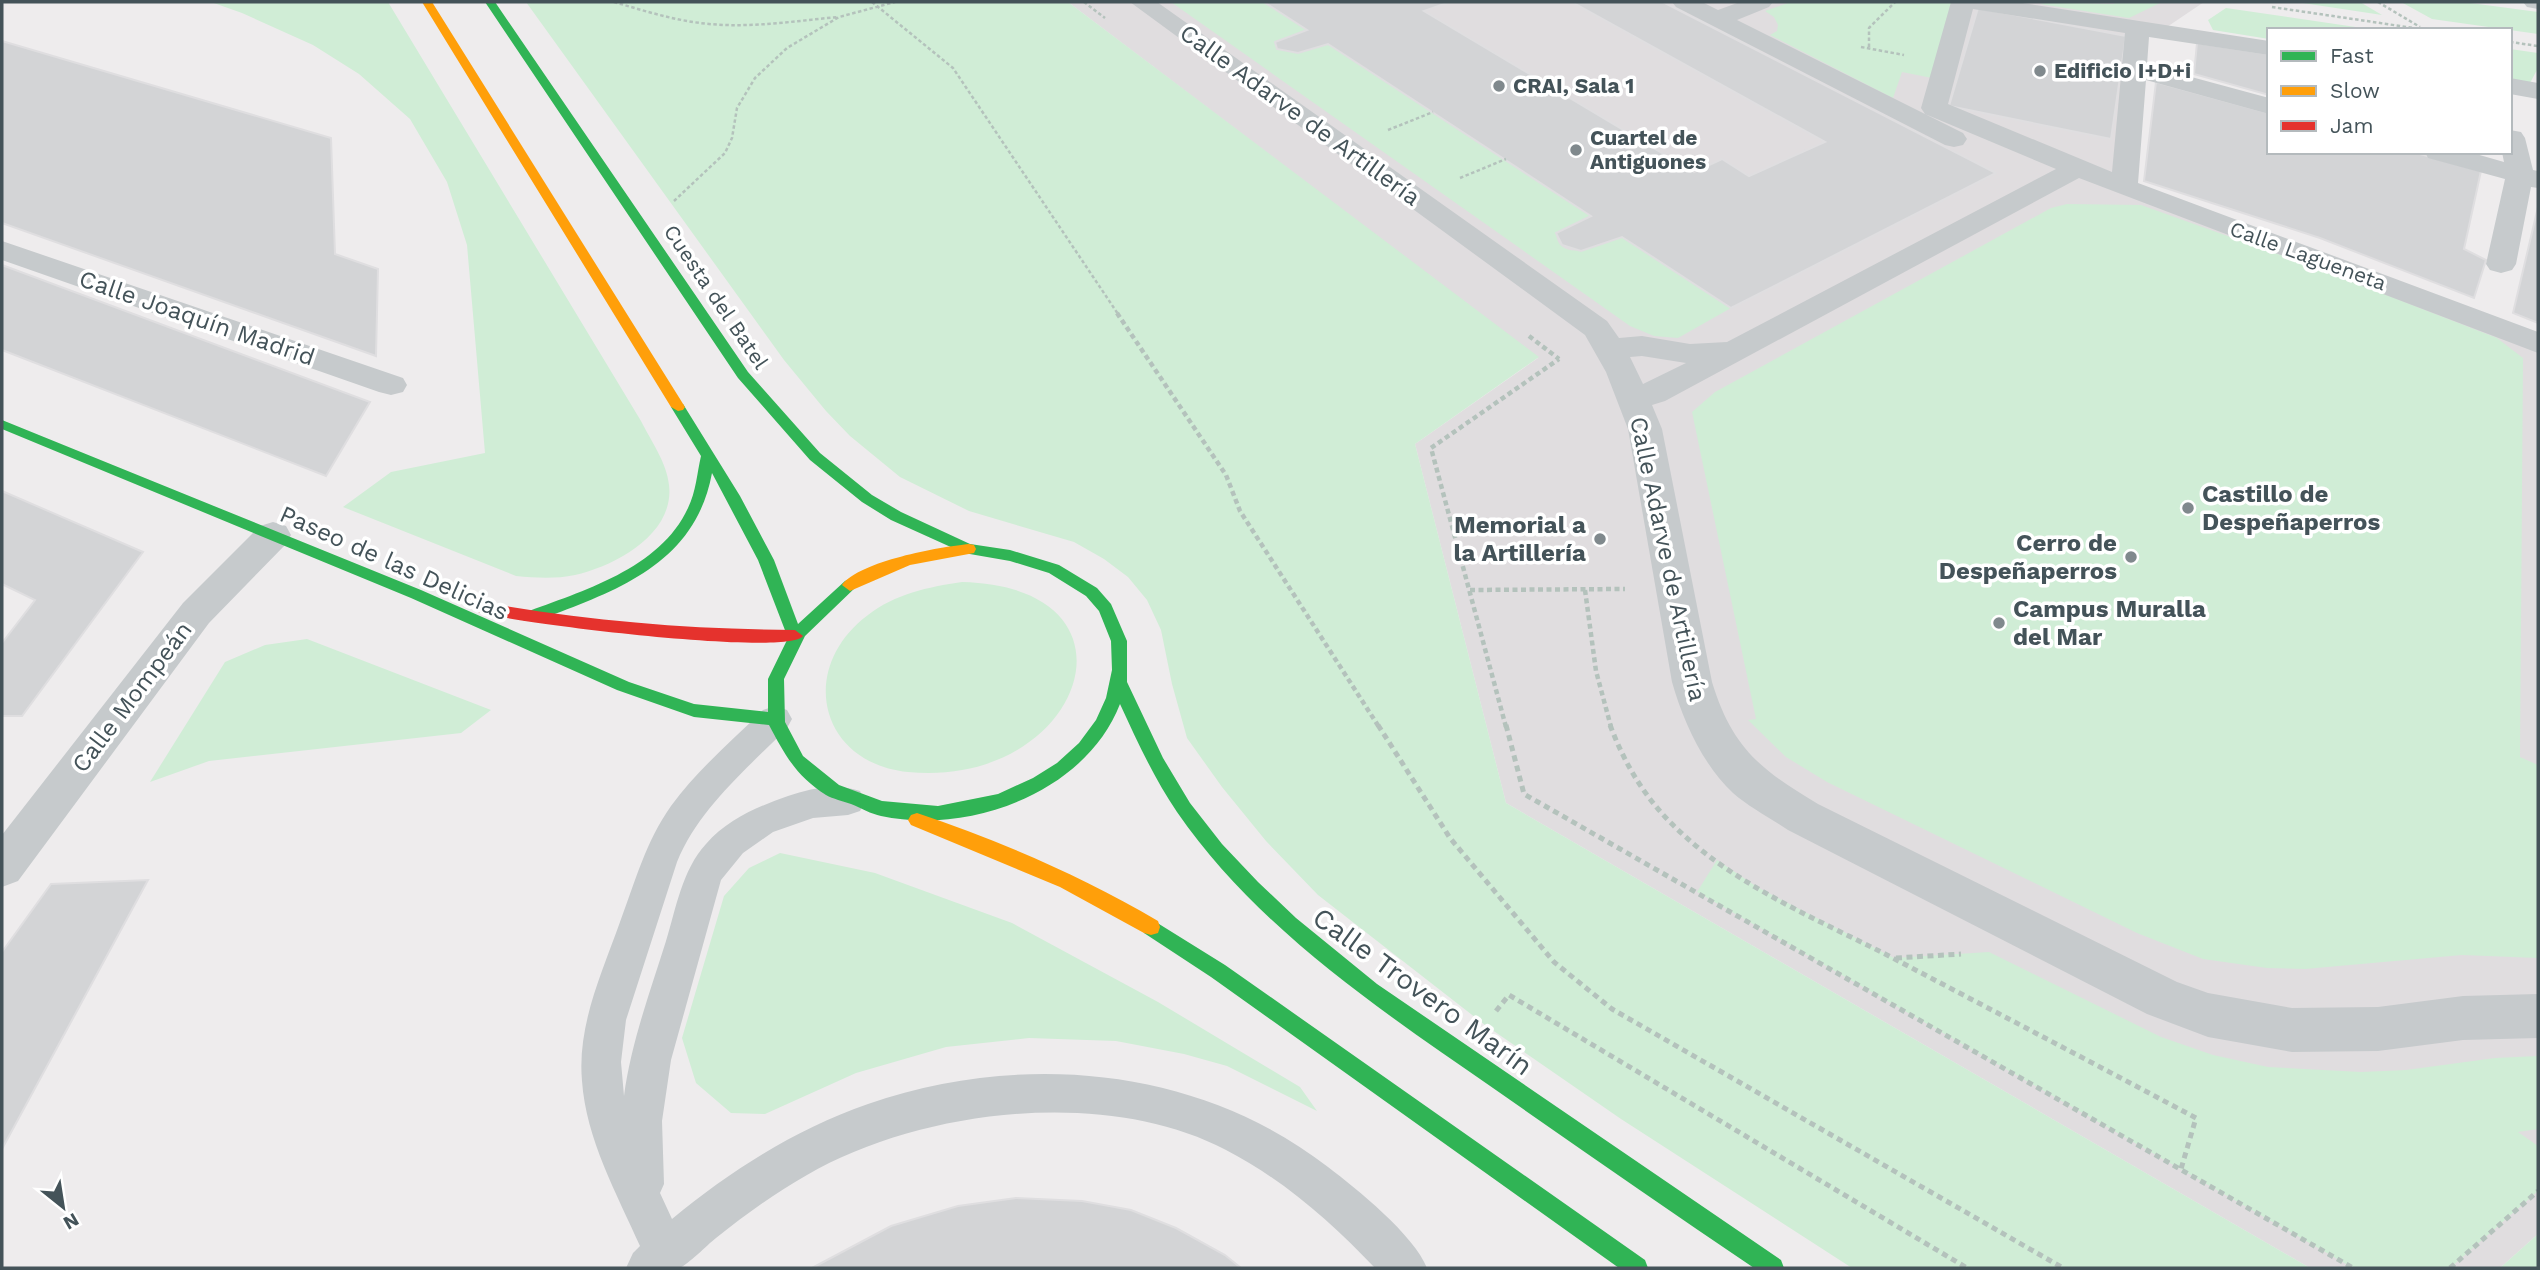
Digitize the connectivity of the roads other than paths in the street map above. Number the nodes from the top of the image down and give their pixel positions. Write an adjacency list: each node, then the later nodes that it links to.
1 (427, 2): 29 (main road)
2 (490, 2): 31 (main road, Cuesta del Batel)
3 (1142, 2): 25 (street, Calle Adarve de Artillería)
4 (1684, 2): 8 (street)
5 (1761, 2): 8 (street)
6 (1963, 2): 18 (street, Calle Lagueneta)
7 (1972, 2): 9 (street)
8 (1717, 19): 17 (street)
9 (2138, 27): 10 (street); 11 (street)
10 (2267, 48)
11 (2136, 70): 14 (street); 20 (street)
12 (2512, 86): 13 (street)
13 (2538, 90)
14 (2267, 105)
15 (2512, 138): 19 (street)
16 (2445, 154): 19 (street)
17 (1997, 161)
18 (2078, 168): 20 (street, Calle Lagueneta); 23 (street)
19 (2529, 177): 22 (street)
20 (2124, 187): 24 (street, Calle Lagueneta)
21 (2, 250): 26 (street, Calle Joaquín Madrid)
22 (2501, 264)
23 (1749, 342): 25 (street); 27 (street)
24 (2538, 342)
25 (1609, 348): 27 (street, Calle Adarve de Artillería)
26 (391, 386)
27 (1631, 395): 40 (street, Calle Adarve de Artillería)
28 (2, 424): 30 (main road, Paseo de las Delicias)
29 (708, 456): 33 (main road); 34 (main road)
30 (273, 535): 32 (main road, Paseo de las Delicias); 39 (street, Calle Mompeán)
31 (970, 549): 34 (main road); 35 (main road)
32 (416, 593): 33 (main road, Paseo de las Delicias); 36 (main road, Paseo de las Delicias)
33 (528, 618): 34 (main road, Paseo de las Delicias)
34 (795, 636): 36 (main road)
35 (1119, 682): 38 (main road); 45 (main road, Calle Trovero Marín)
36 (775, 719): 37 (main road); 41 (lane)
37 (848, 802): 38 (main road); 41 (lane)
38 (902, 814): 44 (main road)
39 (2, 868)
40 (2538, 1016)
41 (646, 1207): 42 (lane)
42 (657, 1260): 43 (lane)
43 (1405, 1268)
44 (1637, 1268)
45 (1773, 1268)

